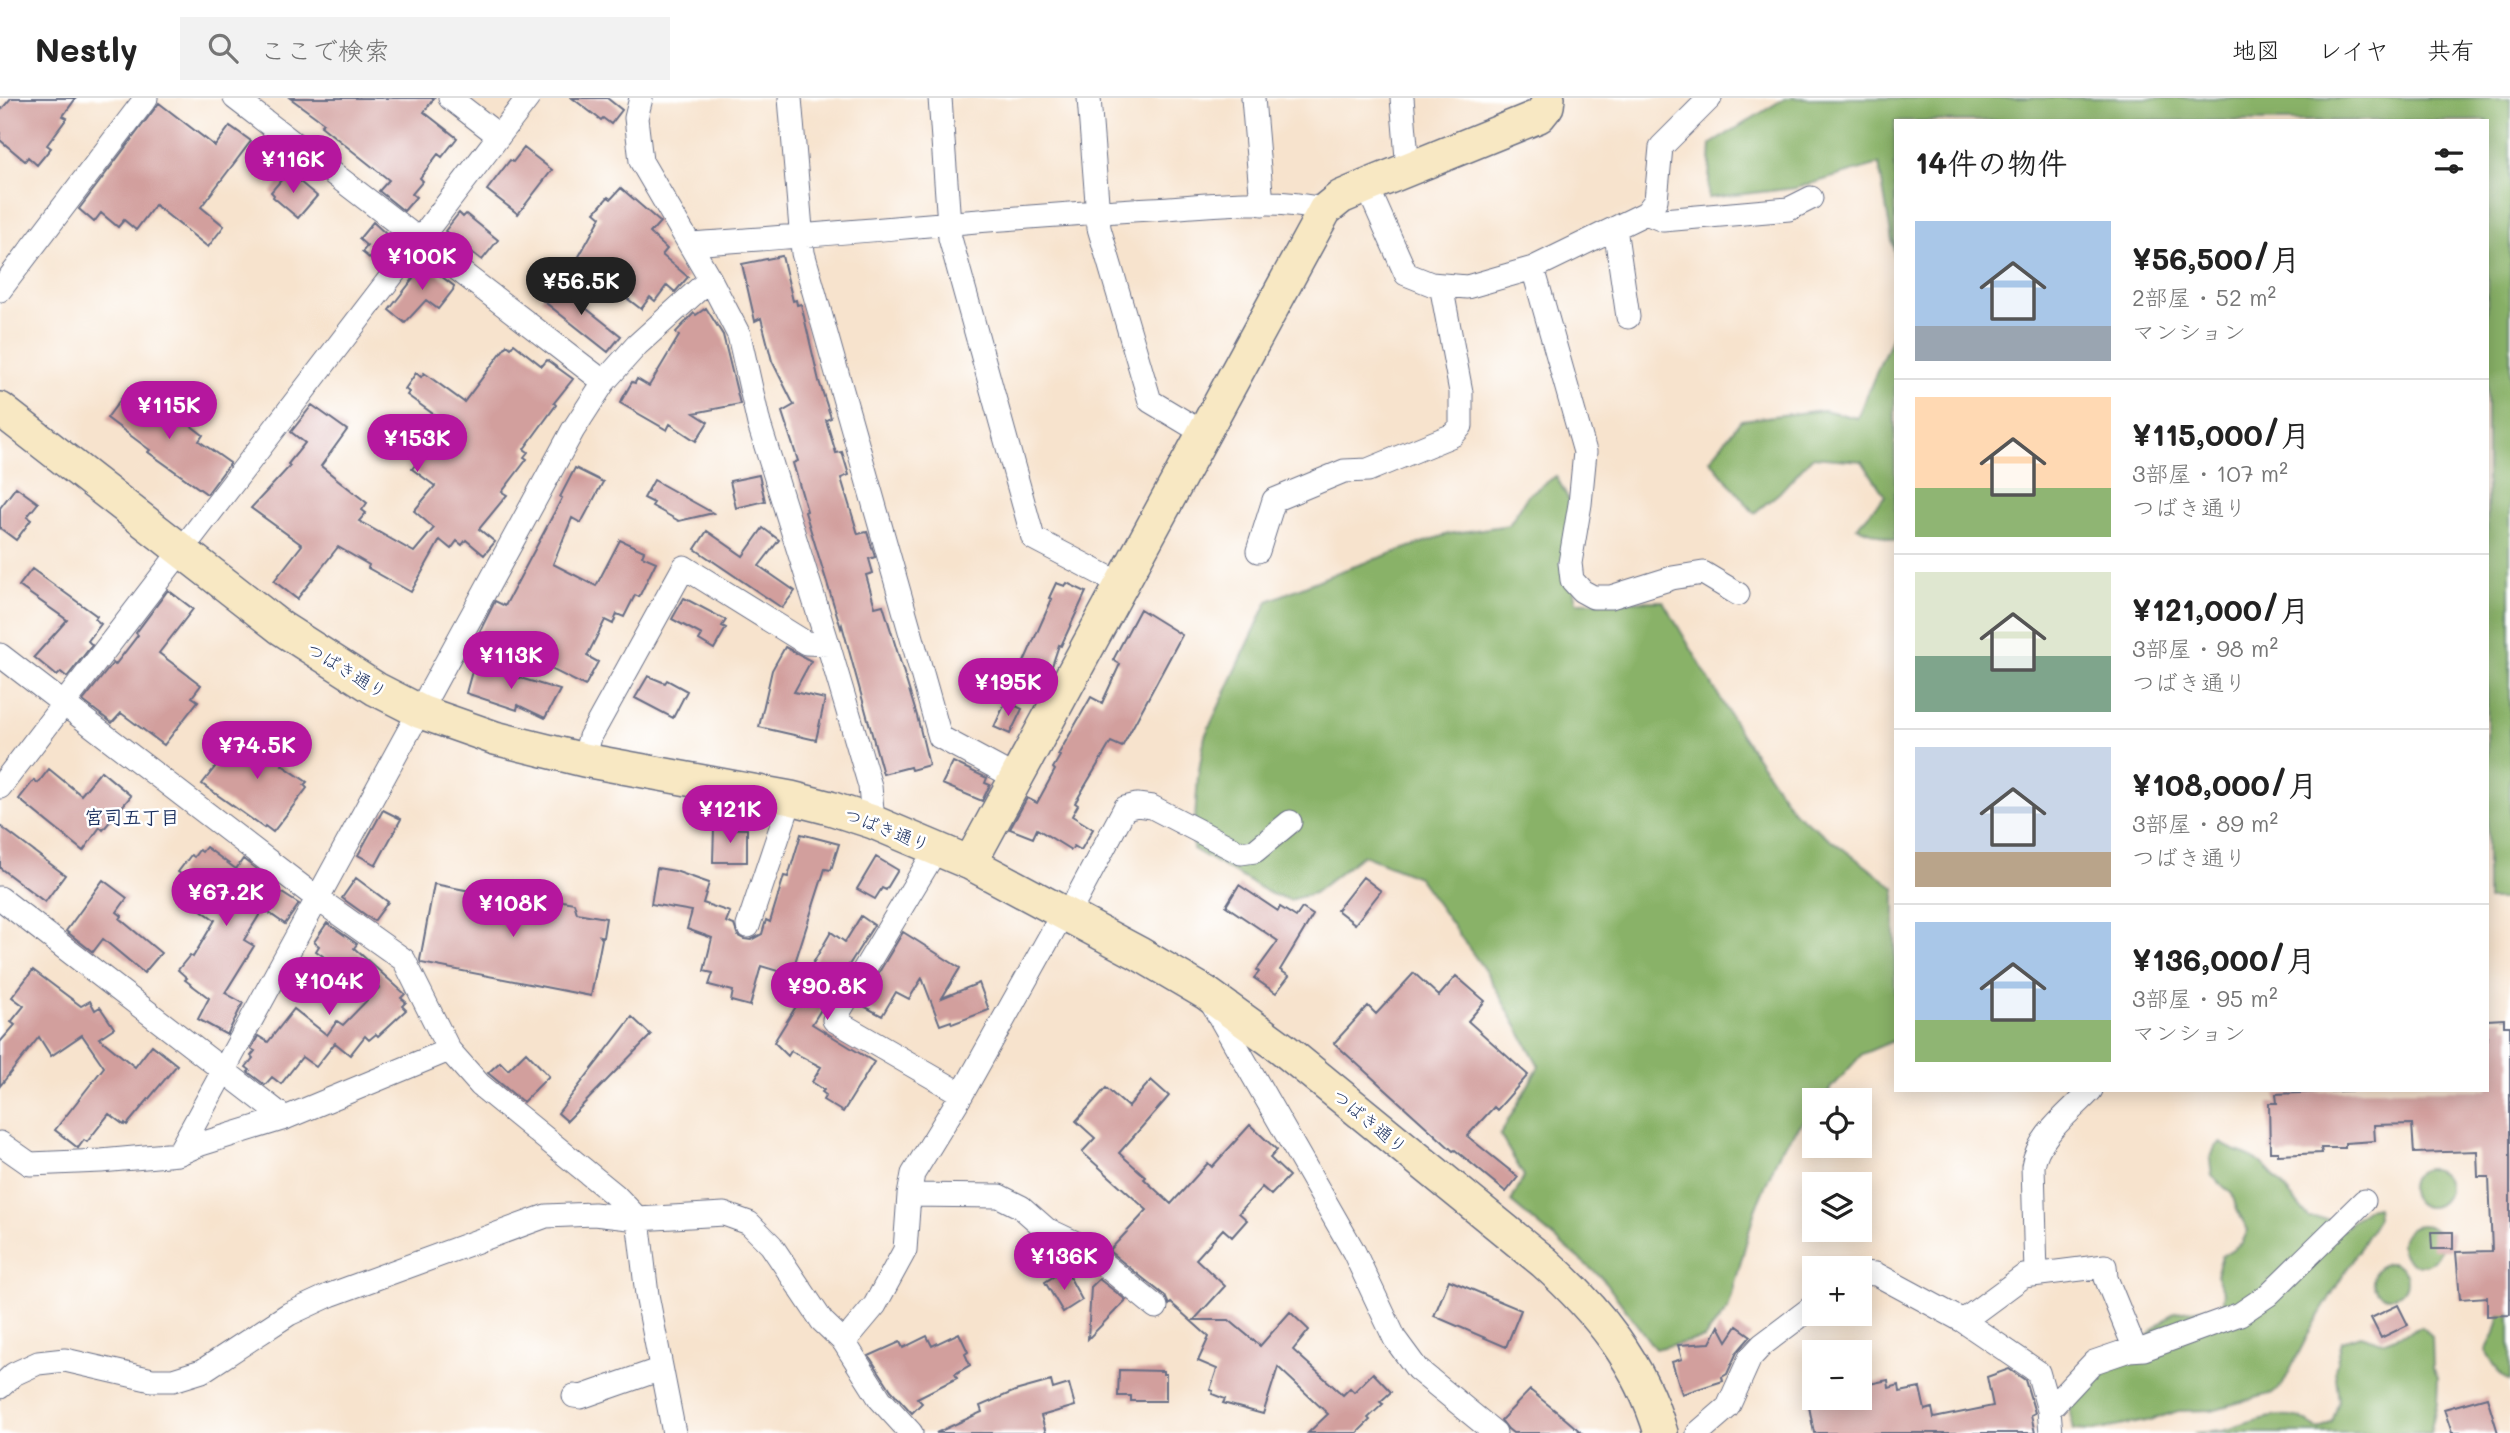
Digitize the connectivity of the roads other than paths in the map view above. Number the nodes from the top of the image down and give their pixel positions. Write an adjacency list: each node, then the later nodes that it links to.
1 (146, 98): 29 (street)
2 (235, 98): 24 (street)
3 (450, 98): 13 (street)
4 (528, 98): 13 (street)
5 (641, 98): 25 (street)
6 (790, 98): 23 (street)
7 (940, 98): 21 (street)
8 (1089, 98): 19 (street)
9 (1253, 98): 17 (street)
10 (1402, 98): 14 (street)
11 (1548, 98): 14 (main road)
12 (1710, 98): 20 (street)
13 (499, 136): 24 (street)
14 (1408, 170): 15 (main road)
15 (1367, 186): 18 (main road); 28 (street)
16 (1811, 198): 20 (street)
17 (1262, 204): 18 (street); 19 (street)
18 (1325, 210): 33 (main road)
19 (1098, 212): 21 (street); 33 (street)
20 (1646, 213): 22 (street)
21 (949, 224): 23 (street); 36 (street)
22 (1615, 229): 26 (street); 30 (street)
23 (801, 237): 25 (street); 43 (street)
24 (419, 241): 31 (street); 34 (street)
25 (690, 244): 27 (street)
26 (1533, 268): 28 (street); 37 (street)
27 (710, 279): 31 (street); 38 (street)
28 (1441, 285): 35 (street)
29 (0, 290)
30 (1628, 317)
31 (604, 382): 41 (street)
32 (0, 410): 34 (main road, つばき通り)
33 (1205, 433): 36 (main road)
34 (181, 550): 40 (street); 41 (main road, つばき通り)
35 (1258, 551)
36 (1122, 585): 43 (main road)
37 (1738, 594)
38 (828, 644): 42 (street); 46 (street)
39 (0, 655): 40 (street)
40 (64, 704): 44 (street); 51 (street)
41 (421, 712): 42 (main road, つばき通り); 51 (street)
42 (584, 760): 45 (main road, つばき通り)
43 (1016, 778): 49 (main road)
44 (0, 787)
45 (791, 799): 46 (main road, つばき通り); 53 (street)
46 (873, 822): 48 (main road, つばき通り)
47 (1290, 822): 52 (street)
48 (937, 848): 49 (main road, つばき通り); 58 (street)
49 (970, 863): 52 (main road, つばき通り)
50 (0, 898): 56 (street)
51 (318, 899): 55 (street); 56 (street)
52 (1063, 913): 54 (main road, つばき通り); 58 (street)
53 (748, 926)
54 (1206, 993): 78 (street); 79 (main road, つばき通り)
55 (449, 1050): 59 (street); 64 (street)
56 (225, 1072): 59 (street); 61 (street)
57 (2089, 1092): 66 (street)
58 (962, 1094): 62 (street)
59 (285, 1118): 61 (street)
60 (0, 1143): 61 (street)
61 (178, 1154)
62 (909, 1195): 67 (street); 70 (street)
63 (2364, 1201): 71 (street)
64 (638, 1219): 70 (street); 72 (street); 73 (street)
65 (1872, 1274): 69 (street)
66 (2036, 1274): 69 (street); 71 (street)
67 (1156, 1307)
68 (1802, 1315): 80 (street)
69 (1963, 1321): 75 (street)
70 (844, 1342): 77 (street)
71 (2135, 1349): 75 (street)
72 (661, 1369): 74 (street); 76 (street)
73 (0, 1387)
74 (573, 1396)
75 (2050, 1422)
76 (674, 1433)
77 (911, 1433)
78 (1495, 1433)
79 (1661, 1433)
80 (1698, 1433)

